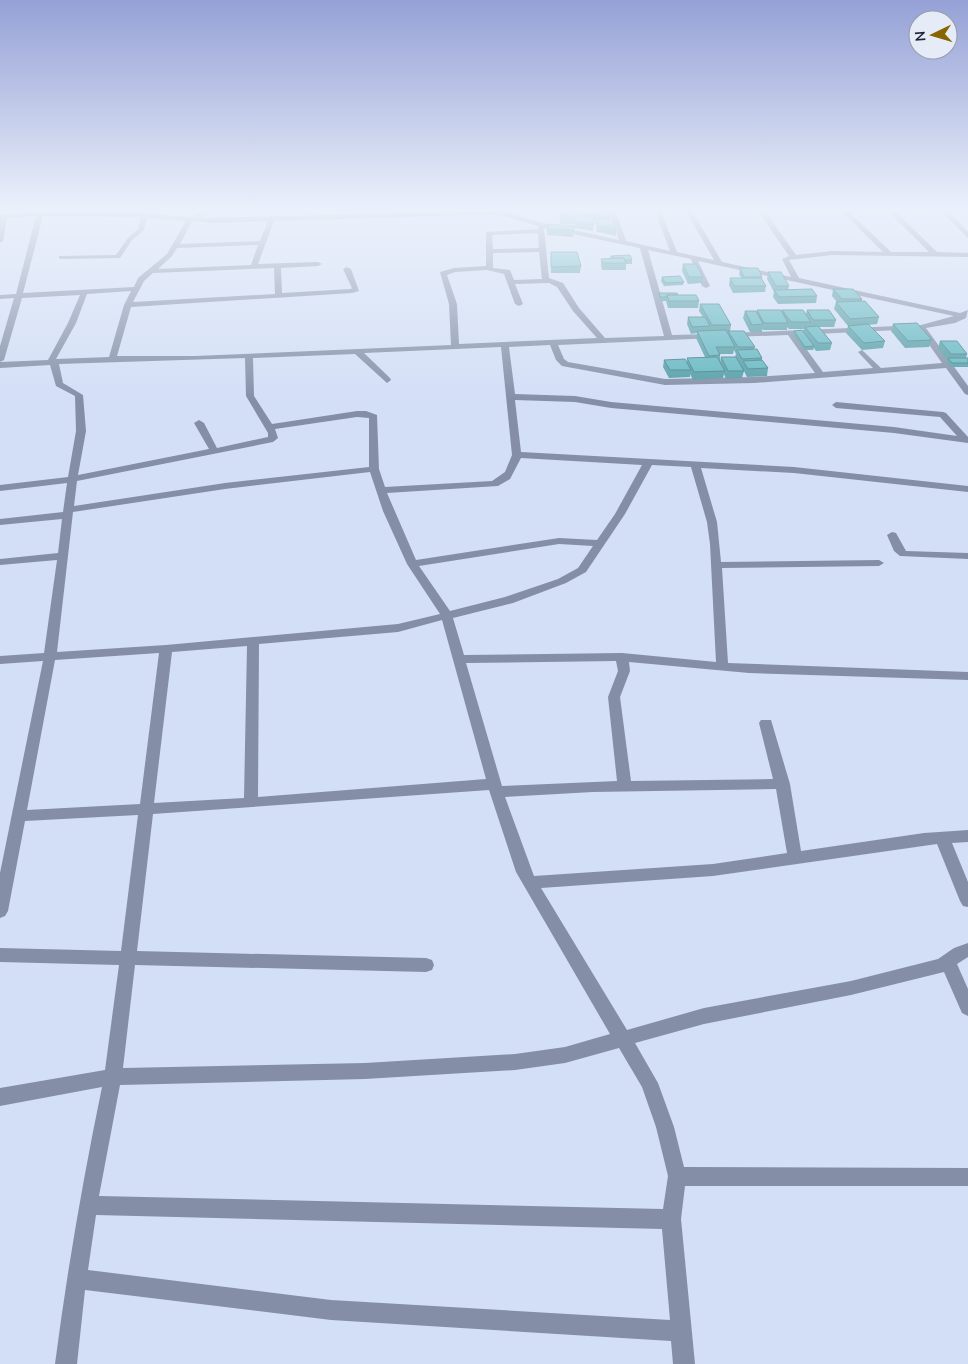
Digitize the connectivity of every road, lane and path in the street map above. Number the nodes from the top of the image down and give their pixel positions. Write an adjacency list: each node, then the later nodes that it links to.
1 (24, 275): 18 (street)
2 (147, 275): 16 (street)
3 (277, 275): 21 (street)
4 (349, 275): 21 (street)
5 (443, 275): 33 (street)
6 (508, 275): 14 (street)
7 (546, 275): 13 (street)
8 (651, 275): 29 (street)
9 (701, 275): 15 (street)
10 (772, 275): 12 (street)
11 (793, 275): 12 (street)
12 (796, 280): 24 (street)
13 (547, 281): 14 (street); 30 (street)
14 (512, 282): 22 (street)
15 (706, 286)
16 (136, 289): 17 (street); 20 (street)
17 (84, 295): 18 (street); 20 (street); 39 (street)
18 (18, 296): 19 (street); 26 (street)
19 (0, 297)
20 (132, 297): 23 (street)
21 (278, 297): 23 (street)
22 (519, 304)
23 (128, 305): 37 (street)
24 (966, 315): 25 (street)
25 (921, 327): 28 (street); 41 (street)
26 (10, 329): 27 (street); 38 (street)
27 (0, 330)
28 (791, 332): 29 (street); 43 (street)
29 (669, 338): 30 (street)
30 (603, 341): 31 (street)
31 (553, 342): 32 (street); 43 (street)
32 (505, 345): 33 (street); 46 (street)
33 (456, 347): 34 (street)
34 (357, 351): 36 (street); 44 (street)
35 (862, 352): 42 (street)
36 (249, 356): 37 (street); 49 (street)
37 (112, 359): 39 (street)
38 (0, 360)
39 (53, 362): 40 (street); 56 (street)
40 (0, 365)
41 (947, 365): 42 (street); 45 (street)
42 (879, 370): 43 (street)
43 (821, 375)
44 (387, 380)
45 (966, 388)
46 (512, 397): 50 (street); 52 (street)
47 (836, 405): 50 (street)
48 (199, 424): 51 (street)
49 (268, 427): 51 (street); 55 (street)
50 (966, 440)
51 (215, 452): 56 (street)
52 (517, 456): 53 (street); 59 (street)
53 (648, 463): 54 (street); 63 (street)
54 (695, 466): 58 (street); 69 (street)
55 (374, 469): 59 (street); 60 (street)
56 (73, 479): 57 (street); 60 (street)
57 (0, 488)
58 (968, 489)
59 (382, 490): 68 (street)
60 (69, 513): 61 (street); 64 (street)
61 (0, 522)
62 (892, 535): 65 (street)
63 (601, 543): 68 (street); 70 (street)
64 (63, 556): 66 (street); 73 (street)
65 (968, 556)
66 (0, 562)
67 (879, 562): 69 (street)
68 (412, 564): 70 (street)
69 (717, 565): 77 (street)
70 (447, 616): 71 (street); 75 (street)
71 (252, 641): 72 (street); 83 (street)
72 (166, 649): 73 (street); 84 (street)
73 (50, 656): 76 (street); 85 (street)
74 (622, 657): 75 (street); 77 (street); 81 (street)
75 (460, 659): 82 (street)
76 (0, 660)
77 (722, 667): 78 (street)
78 (968, 676)
79 (766, 723): 80 (street)
80 (783, 784): 81 (street); 88 (street)
81 (625, 787): 82 (street)
82 (496, 788): 83 (street); 89 (street)
83 (250, 803): 84 (street)
84 (146, 807): 85 (street); 94 (street)
85 (18, 816): 91 (street)
86 (968, 836): 87 (street)
87 (942, 837): 88 (street); 90 (street)
88 (795, 859): 89 (street)
89 (529, 883): 98 (street)
90 (968, 901)
91 (0, 911)
92 (968, 950): 95 (street)
93 (0, 955): 94 (street)
94 (127, 959): 96 (street); 99 (street)
95 (948, 963): 97 (street); 98 (street)
96 (426, 965)
97 (968, 1008)
98 (625, 1040): 99 (street); 101 (street)
99 (114, 1077): 100 (street); 103 (street)
100 (0, 1097)
101 (677, 1176): 102 (street); 104 (street)
102 (968, 1177)
103 (88, 1205): 104 (street); 105 (street)
104 (671, 1219): 106 (street)
105 (76, 1279): 106 (street); 107 (street)
106 (681, 1331): 108 (street)
107 (66, 1364)
108 (684, 1364)

